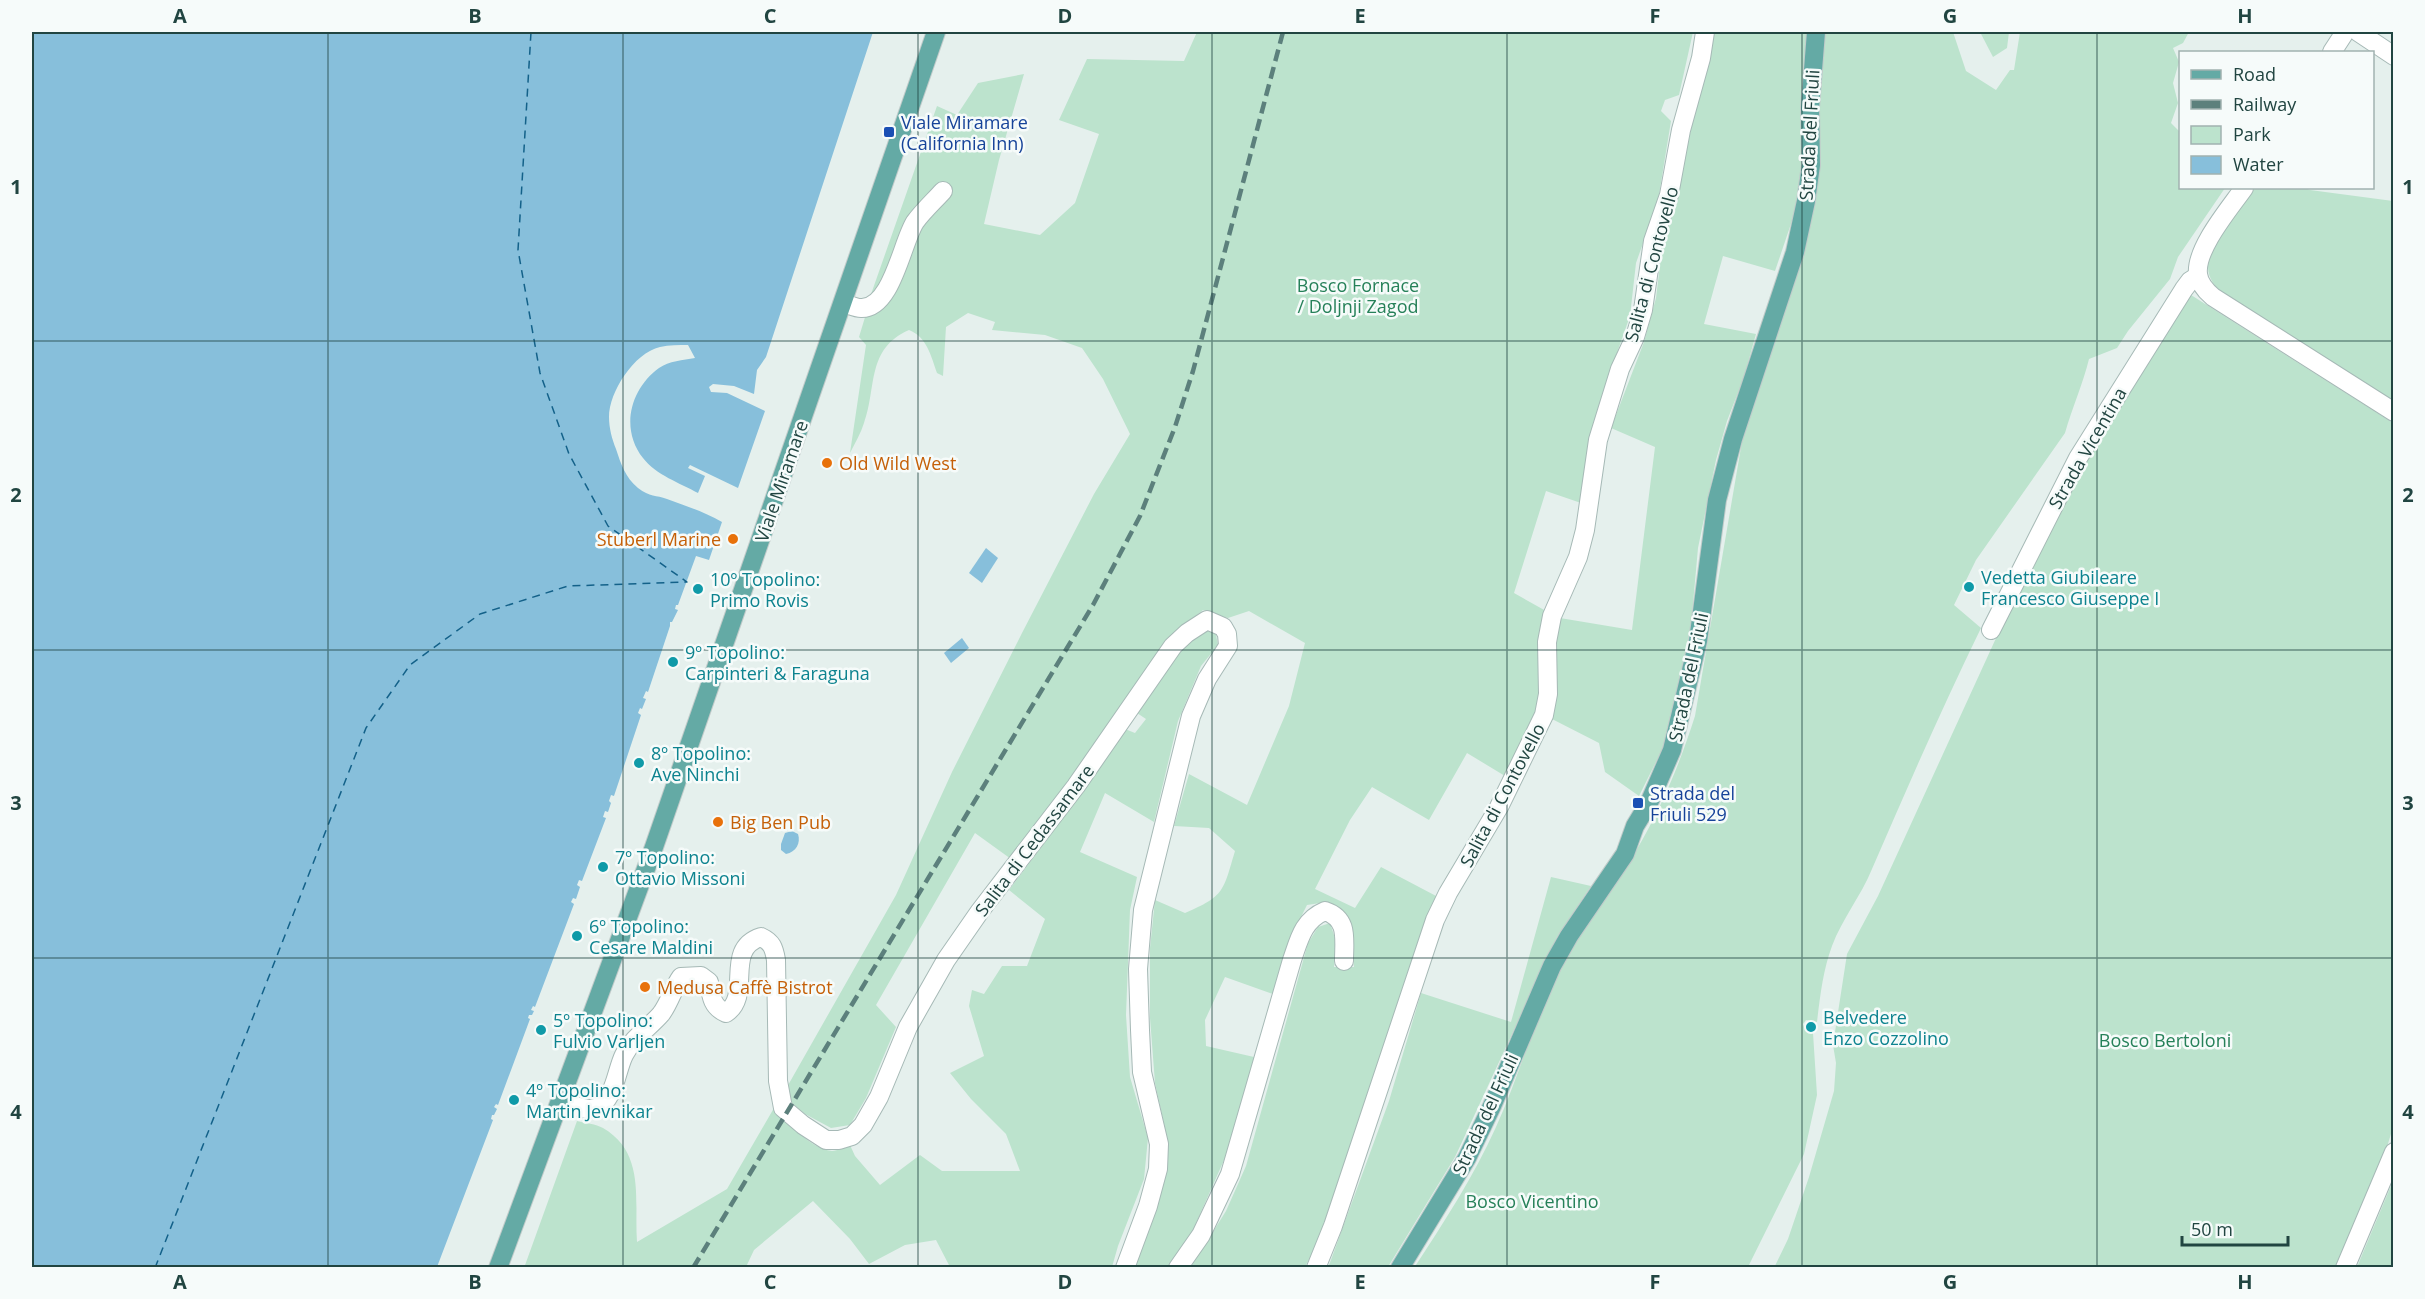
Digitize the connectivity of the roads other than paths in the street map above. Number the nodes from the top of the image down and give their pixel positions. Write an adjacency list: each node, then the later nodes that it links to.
1 (936, 32): 11 (main road, Viale Miramare)
2 (1705, 32): 20 (street, Salita di Contovello)
3 (1816, 32): 21 (main road, Strada del Friuli)
4 (2346, 32): 6 (street)
5 (2358, 32): 7 (street)
6 (2333, 51)
7 (2394, 56)
8 (2243, 189): 10 (street)
9 (943, 191): 11 (street)
10 (2198, 276): 12 (street); 13 (street, Strada Vicentina)
11 (843, 303): 15 (main road, Viale Miramare)
12 (2394, 412)
13 (1990, 630)
14 (1344, 961): 19 (street)
15 (561, 1100): 17 (main road, Viale Miramare); 18 (street, Salita di Cedassamare)
16 (2394, 1152): 22 (street)
17 (498, 1268)
18 (1125, 1268)
19 (1178, 1268)
20 (1316, 1268)
21 (1400, 1268)
22 (2345, 1268)

